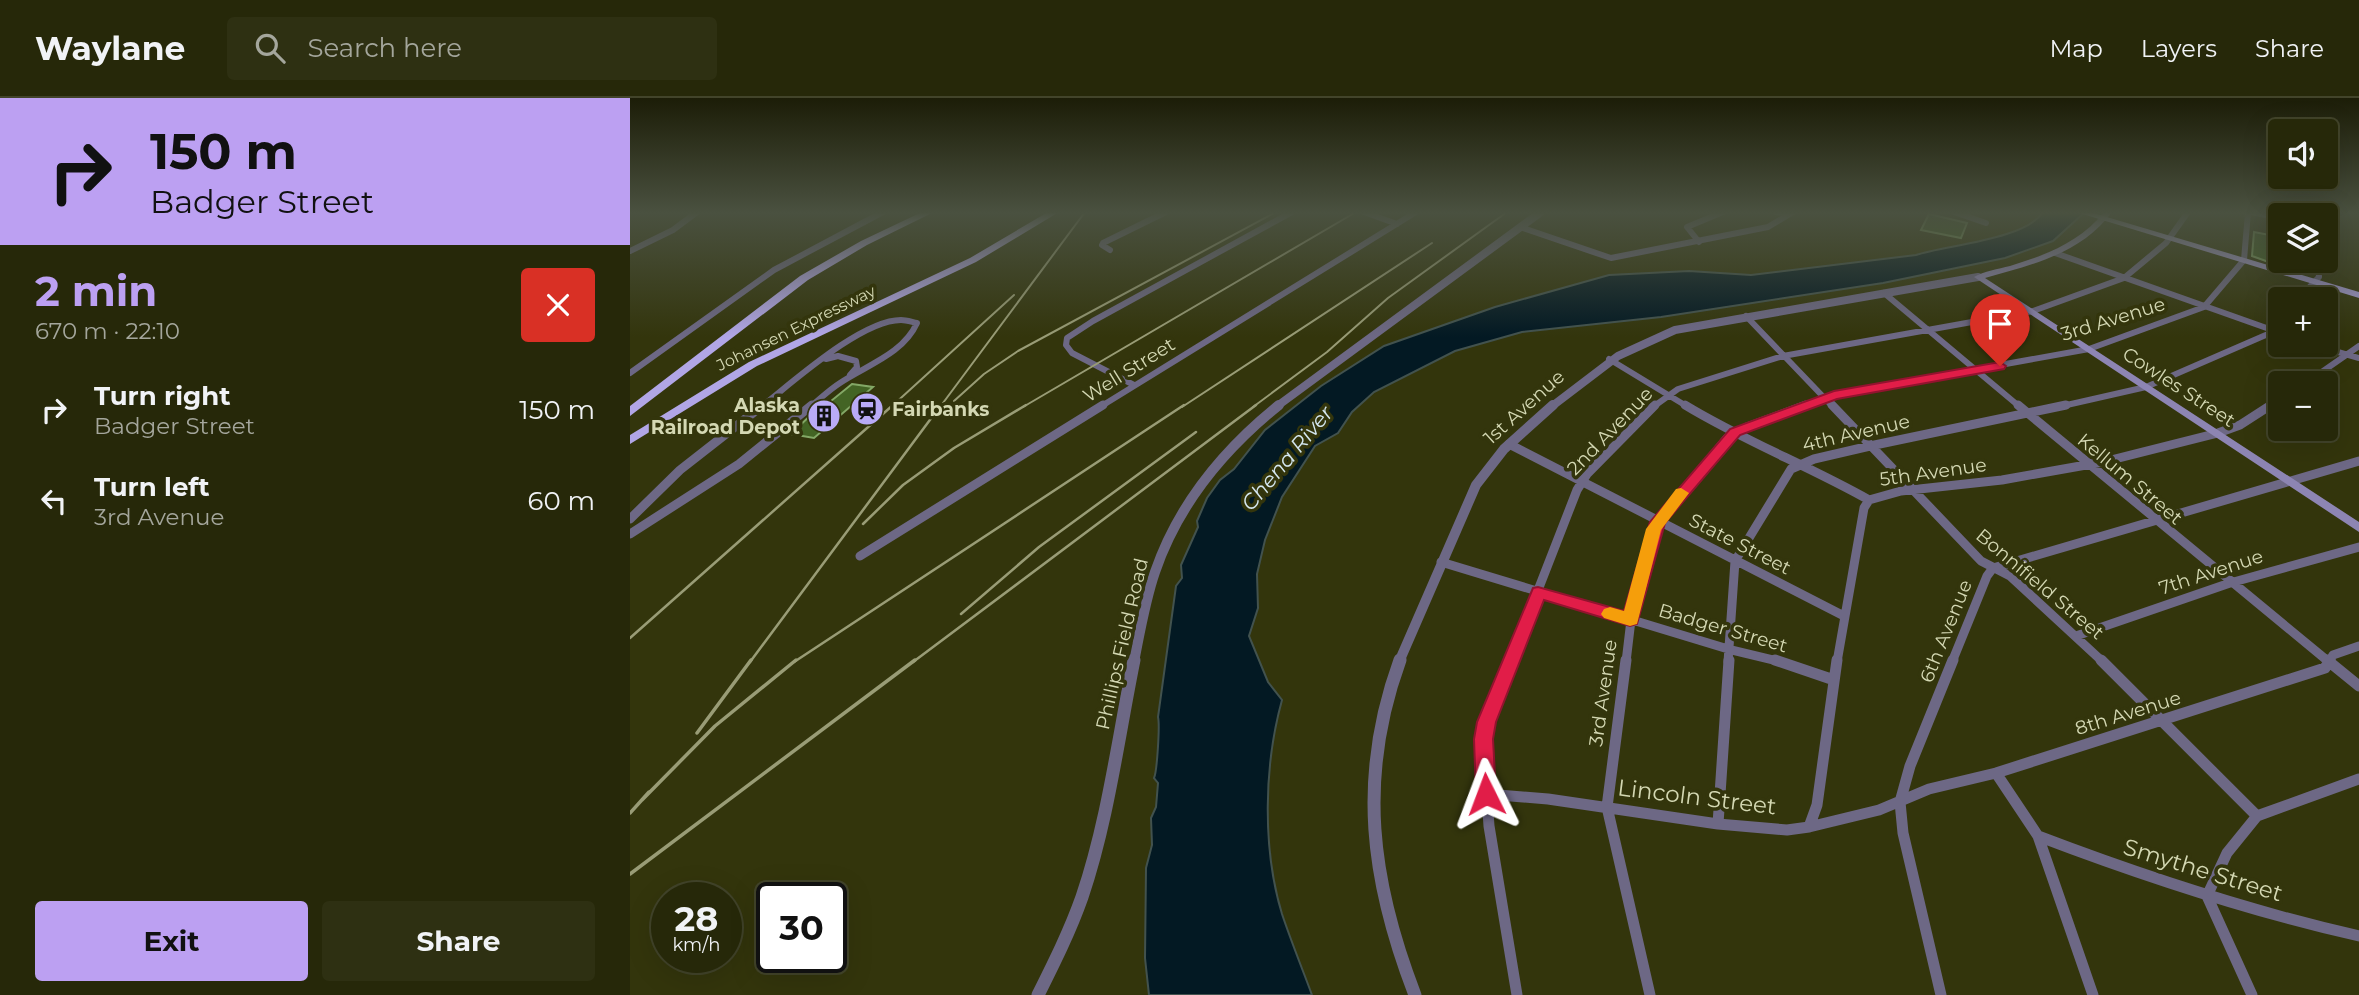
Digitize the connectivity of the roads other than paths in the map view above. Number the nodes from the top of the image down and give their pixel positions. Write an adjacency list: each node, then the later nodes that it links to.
1 (804, 254): 38 (street)
2 (845, 254): 45 (highway, Johansen Expressway)
3 (983, 254): 49 (highway, Johansen Expressway)
4 (1216, 254): 40 (street)
5 (1348, 254): 40 (street, Well Street)
6 (1484, 254): 91 (street, Phillips Field Road)
7 (1599, 254): 8 (street)
8 (1634, 254)
9 (2052, 254): 16 (main road, 1st Avenue)
10 (2057, 254): 17 (street)
11 (2151, 254): 17 (street, 2nd Avenue)
12 (2223, 254): 14 (main road)
13 (2244, 254): 14 (street)
14 (2244, 260): 18 (main road); 22 (street, 3rd Avenue)
15 (2319, 273): 18 (street)
16 (1978, 276): 20 (street, 1st Avenue); 23 (main road, Cowles Street)
17 (2124, 278): 22 (street); 23 (street, 2nd Avenue)
18 (2315, 282): 19 (street); 21 (main road)
19 (2310, 287)
20 (1884, 293): 24 (street, 1st Avenue); 26 (street, Kellum Street)
21 (2359, 295)
22 (2204, 307): 25 (street); 29 (street, 3rd Avenue)
23 (2033, 312): 26 (street, 2nd Avenue); 29 (main road, Cowles Street)
24 (1746, 316): 32 (street, Bonnifield Street); 34 (street, 1st Avenue)
25 (2268, 329)
26 (1929, 330): 32 (street, 2nd Avenue); 36 (street, Kellum Street)
27 (2268, 336): 41 (street, 4th Avenue)
28 (2359, 346): 31 (street)
29 (2089, 349): 36 (street, 3rd Avenue); 41 (main road, Cowles Street)
30 (2338, 352): 31 (street)
31 (2349, 355): 33 (street); 37 (street)
32 (1783, 356): 42 (street, 2nd Avenue); 43 (street, Bonnifield Street)
33 (2359, 358)
34 (1609, 359): 42 (street); 50 (street, 1st Avenue)
35 (815, 364): 39 (street); 39 (street); 59 (street)
36 (1977, 370): 43 (street, 3rd Avenue); 46 (street, Kellum Street)
37 (2324, 371)
38 (630, 373)
39 (846, 379): 63 (street)
40 (1135, 385): 65 (street, Well Street)
41 (2146, 387): 46 (street, 4th Avenue); 48 (main road, Cowles Street)
42 (1668, 395): 47 (street); 55 (street, 2nd Avenue)
43 (1824, 398): 47 (street, 3rd Avenue); 51 (street, Bonnifield Street)
44 (2268, 408): 48 (street, 5th Avenue)
45 (630, 412)
46 (2029, 414): 51 (street, 4th Avenue); 54 (street, Kellum Street)
47 (1735, 432): 53 (street); 61 (street, 3rd Avenue)
48 (2218, 433): 54 (street, 5th Avenue); 56 (main road, Cowles Street)
49 (630, 440)
50 (1509, 444): 55 (street, State Street); 67 (street, 1st Avenue)
51 (1870, 446): 53 (street, 4th Avenue); 57 (street, Bonnifield Street)
52 (2359, 461): 56 (street, 6th Avenue)
53 (1800, 463): 58 (street); 66 (street, 4th Avenue)
54 (2088, 465): 57 (street, 5th Avenue); 60 (street, Kellum Street)
55 (1581, 482): 61 (street, State Street); 70 (street, 2nd Avenue)
56 (2292, 483): 60 (street, 6th Avenue); 62 (main road, Cowles Street)
57 (1913, 490): 58 (street, 5th Avenue); 68 (street, Bonnifield Street)
58 (1869, 500): 71 (street, 5th Avenue)
59 (630, 519)
60 (2155, 519): 68 (street, 6th Avenue); 69 (street, Kellum Street)
61 (1658, 522): 66 (street, State Street); 72 (street, 3rd Avenue)
62 (2359, 528)
63 (630, 534)
64 (2359, 547): 69 (street, 7th Avenue)
65 (860, 556)
66 (1735, 561): 71 (street, State Street); 75 (street, 4th Avenue)
67 (1441, 562): 70 (street, Badger Street); 92 (street, 1st Avenue)
68 (1993, 568): 73 (street, Bonnifield Street); 83 (street, 6th Avenue)
69 (2230, 583): 73 (street, 7th Avenue); 76 (street, Kellum Street)
70 (1538, 593): 72 (street, Badger Street); 82 (street, 2nd Avenue)
71 (1844, 616): 77 (street, 5th Avenue)
72 (1630, 620): 75 (street, Badger Street); 84 (street, 3rd Avenue)
73 (2076, 636): 79 (street, Bonnifield Street)
74 (2359, 646): 76 (street, 8th Avenue)
75 (1728, 649): 77 (street, Badger Street); 86 (street, 4th Avenue)
76 (2329, 661): 78 (street, Kellum Street); 79 (street, 8th Avenue)
77 (1834, 680): 87 (street, 5th Avenue)
78 (2359, 686)
79 (2164, 720): 80 (street, 8th Avenue); 85 (street, Bonnifield Street)
80 (1996, 773): 83 (street, 8th Avenue); 88 (street)
81 (2359, 779): 85 (street)
82 (1486, 794): 84 (street, Lincoln Street); 93 (street, 2nd Avenue)
83 (1899, 802): 87 (street, Lincoln Street); 95 (street, 6th Avenue)
84 (1607, 807): 86 (street, Lincoln Street); 94 (street, 3rd Avenue)
85 (2257, 816): 89 (street)
86 (1718, 824): 87 (street, Lincoln Street)
87 (1810, 827)
88 (2038, 836): 89 (street, Smythe Street); 96 (street)
89 (2207, 896): 90 (street, Smythe Street); 97 (street)
90 (2359, 936)
91 (1038, 995)
92 (1415, 995)
93 (1517, 995)
94 (1650, 995)
95 (1941, 995)
96 (2093, 995)
97 (2252, 995)

